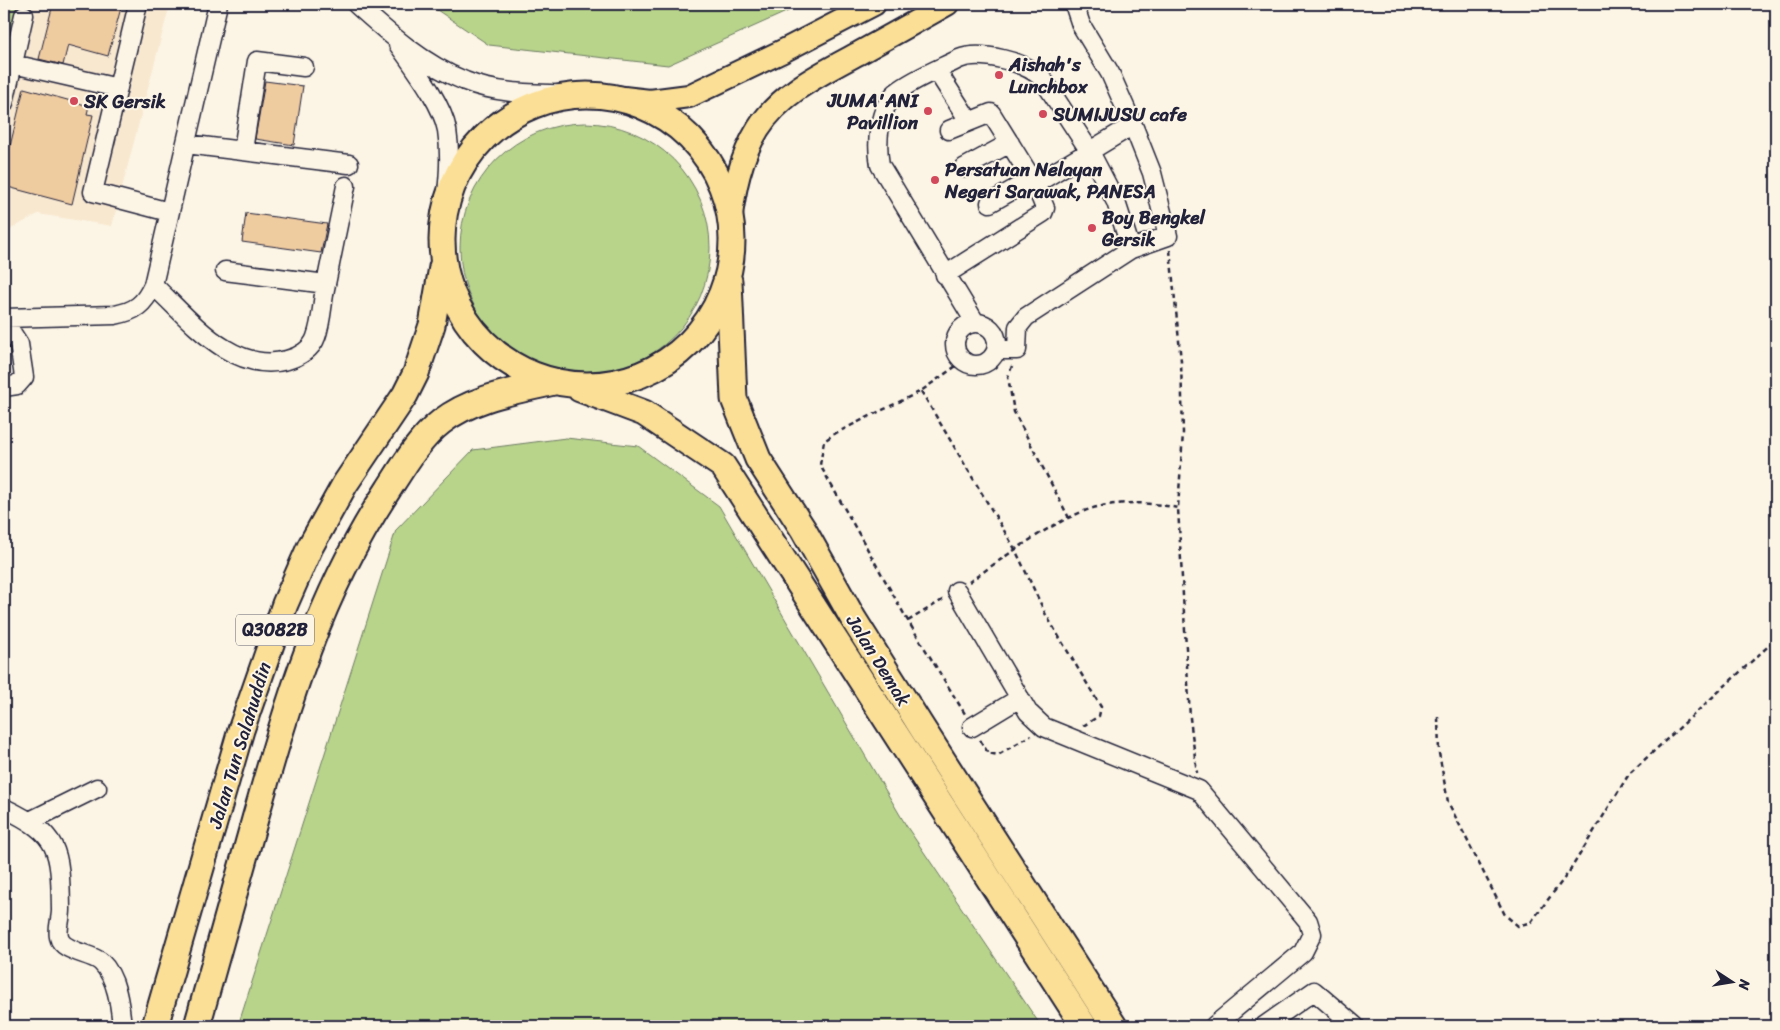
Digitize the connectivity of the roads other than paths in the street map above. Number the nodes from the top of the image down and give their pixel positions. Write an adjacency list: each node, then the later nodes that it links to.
1 (138, 4): 14 (street)
2 (218, 4): 21 (street)
3 (356, 4): 10 (street)
4 (874, 4): 15 (main road)
5 (948, 4): 31 (main road)
6 (1061, 4): 9 (street)
7 (1074, 4): 9 (street)
8 (24, 15): 11 (street)
9 (1081, 25): 18 (street)
10 (393, 38): 15 (street); 30 (street)
11 (13, 64): 14 (street); 16 (street)
12 (304, 67): 22 (street)
13 (937, 71): 17 (street); 23 (street); 36 (street)
14 (118, 88): 29 (street)
15 (594, 96): 30 (highway); 31 (highway)
16 (4, 103)
17 (969, 121): 19 (street); 20 (street)
18 (1133, 125): 23 (street); 32 (street)
19 (949, 130)
20 (1010, 143): 25 (street); 26 (street)
21 (186, 144): 22 (street); 29 (street)
22 (243, 150): 24 (street)
23 (1089, 150): 26 (street); 32 (street)
24 (349, 164)
25 (964, 168)
26 (1034, 181): 28 (street); 36 (street)
27 (346, 186): 37 (street)
28 (990, 203)
29 (169, 212): 38 (street)
30 (444, 222): 33 (highway)
31 (730, 223): 34 (highway)
32 (1131, 249): 41 (street)
33 (443, 257): 42 (highway, Jalan Demak); 51 (highway, Jalan Tun Salahuddin / Q3082B)
34 (729, 263): 42 (highway); 54 (highway, Jalan Demak)
35 (225, 271): 37 (street)
36 (946, 275): 40 (street)
37 (326, 284): 38 (street)
38 (153, 285): 39 (street)
39 (4, 320): 43 (street)
40 (975, 322): 41 (street); 41 (street)
41 (996, 350)
42 (560, 383): 52 (highway, Jalan Tun Salahuddin); 53 (highway, Jalan Demak)
43 (4, 387)
44 (957, 591): 45 (street)
45 (1020, 698): 46 (street); 55 (street)
46 (972, 727)
47 (97, 788): 49 (street)
48 (4, 808): 49 (street)
49 (30, 821): 50 (street)
50 (122, 1026)
51 (155, 1026)
52 (197, 1026)
53 (1084, 1026)
54 (1114, 1026)
55 (1214, 1026)
56 (1264, 1026): 57 (street)
57 (1355, 1026)

